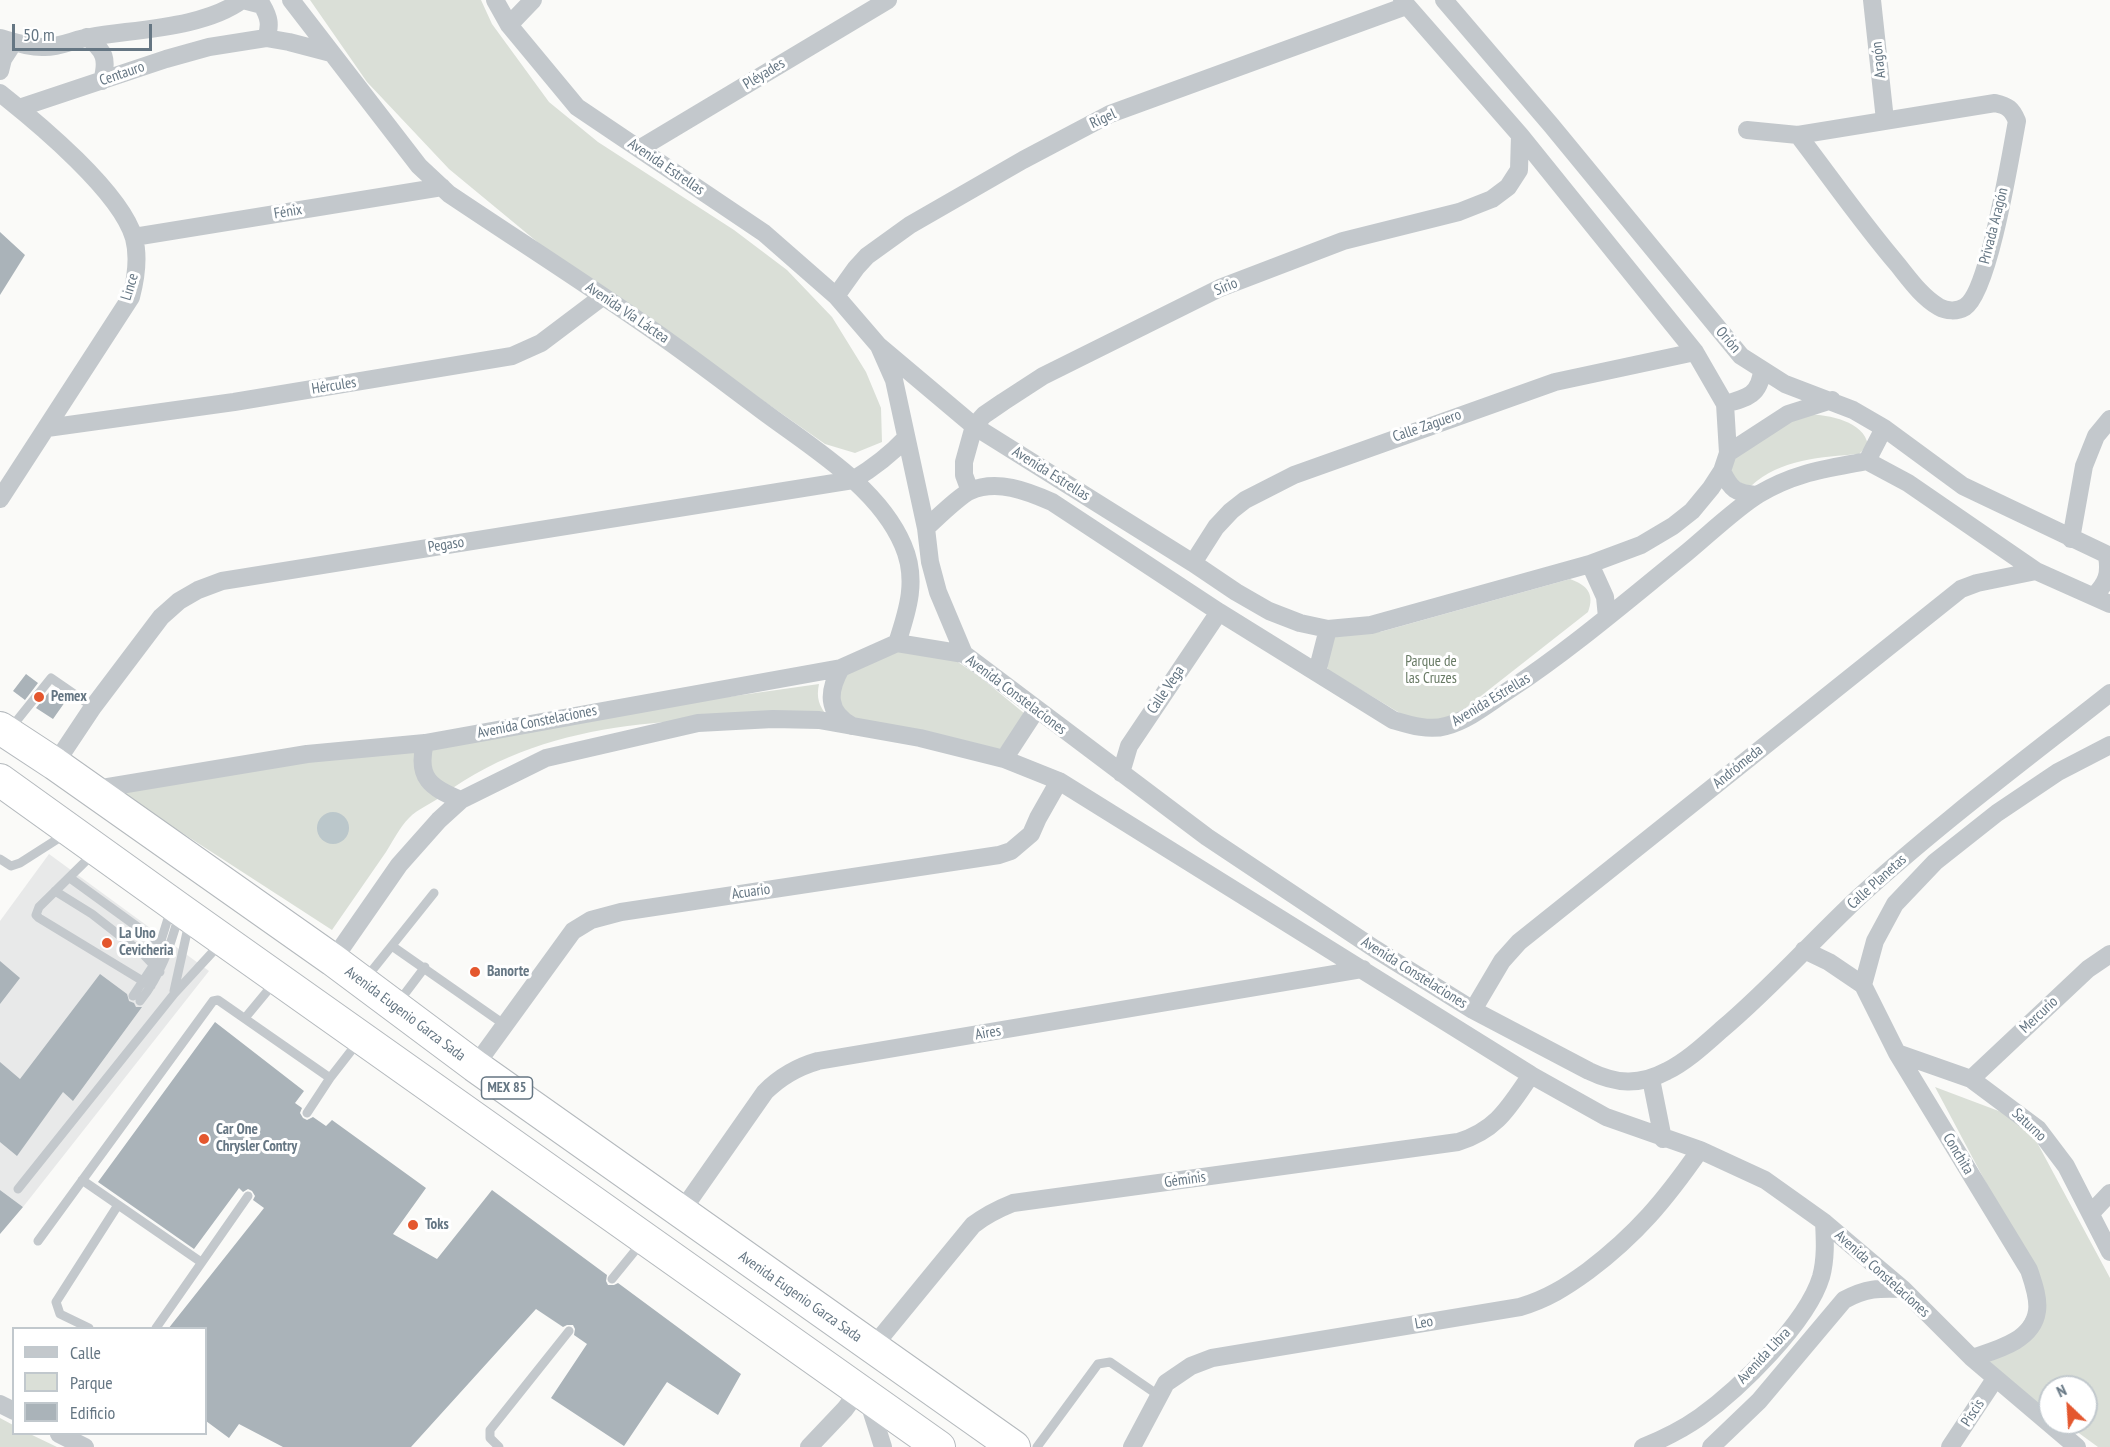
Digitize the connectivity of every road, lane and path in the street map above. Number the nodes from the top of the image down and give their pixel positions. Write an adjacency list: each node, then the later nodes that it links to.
1 (242, 0): 10 (street); 11 (street)
2 (291, 0): 13 (street, Avenida Vía Láctea)
3 (495, 0): 9 (street, Avenida Estrellas)
4 (532, 0): 9 (street)
5 (888, 0): 22 (street, Pléyades)
6 (1444, 0): 29 (street, Orión)
7 (1872, 0): 18 (street, Aragón)
8 (1404, 3): 20 (street); 25 (street, Rigel)
9 (509, 25): 22 (street, Avenida Estrellas)
10 (87, 37): 12 (street); 15 (street)
11 (266, 38): 13 (street, Centauro); 15 (street, Centauro)
12 (7, 40): 14 (street)
13 (331, 53): 23 (street, Avenida Vía Láctea)
14 (0, 71)
15 (102, 81): 17 (street, Centauro)
16 (0, 93): 17 (street, Lince)
17 (19, 108): 24 (street, Lince)
18 (1885, 120): 21 (street, Privada Aragón); 21 (street, Privada Aragón)
19 (1747, 130): 21 (street, Privada Aragón)
20 (1520, 135): 28 (street); 33 (street, Sirio)
21 (1798, 135)
22 (639, 149): 25 (street, Avenida Estrellas)
23 (442, 187): 24 (street, Fénix); 26 (street, Avenida Vía Láctea)
24 (134, 237): 34 (street, Lince)
25 (836, 296): 27 (street, Avenida Estrellas)
26 (602, 297): 34 (street, Hércules); 40 (street, Avenida Vía Láctea)
27 (879, 346): 33 (street, Avenida Estrellas); 36 (street, Avenida Estrellas)
28 (1695, 352): 31 (street); 47 (street, Calle Zaguero)
29 (1762, 370): 30 (street, Orión); 31 (street)
30 (1832, 400): 35 (street, Orión); 37 (street)
31 (1725, 404): 37 (street)
32 (2110, 419): 45 (street)
33 (974, 426): 41 (street); 47 (street, Avenida Estrellas)
34 (47, 428): 43 (street, Lince)
35 (1884, 428): 38 (street); 45 (street, Orión)
36 (906, 438): 40 (street, Pegaso); 44 (street)
37 (1728, 453): 39 (street)
38 (1867, 461): 42 (street, Avenida Estrellas); 49 (street)
39 (1722, 471): 42 (street); 48 (street, Avenida Estrellas)
40 (853, 480): 54 (street, Avenida Vía Láctea); 59 (street, Pegaso)
41 (970, 491): 44 (street); 51 (street, Avenida Estrellas)
42 (1756, 495): 52 (street, Avenida Estrellas)
43 (0, 499)
44 (926, 528): 55 (street)
45 (2071, 540): 46 (street, Orión)
46 (2109, 556): 50 (street)
47 (1193, 563): 53 (street, Avenida Estrellas)
48 (1590, 564): 52 (street); 53 (street, Avenida Estrellas)
49 (2036, 571): 50 (street); 95 (street, Andrómeda)
50 (2102, 600)
51 (1219, 612): 57 (street, Avenida Estrellas); 67 (street, Calle Vega)
52 (1607, 617): 57 (street, Avenida Estrellas)
53 (1328, 628): 57 (street)
54 (897, 643): 55 (street, Avenida Constelaciones); 56 (street, Avenida Constelaciones)
55 (964, 654): 60 (street, Avenida Constelaciones)
56 (841, 668): 61 (street); 63 (street, Avenida Constelaciones)
57 (1317, 672)
58 (2110, 693): 82 (street, Calle Planetas)
59 (93, 707): 62 (lane); 66 (street, Pegaso)
60 (1036, 710): 65 (street); 67 (street, Avenida Constelaciones)
61 (852, 726): 65 (street, Avenida Constelaciones); 71 (street, Avenida Constelaciones)
62 (3, 730): 66 (highway, Avenida Eugenio Garza Sada / MEX 85)
63 (425, 743): 70 (street, Avenida Constelaciones); 71 (street)
64 (2110, 745): 91 (street, Calle Planetas)
65 (1004, 759): 69 (street, Avenida Constelaciones)
66 (55, 764): 70 (highway, Avenida Eugenio Garza Sada / MEX 85)
67 (1121, 773): 95 (street, Avenida Constelaciones)
68 (0, 780): 72 (highway, MEX 85)
69 (1059, 781): 87 (street, Avenida Constelaciones); 97 (street, Acuario)
70 (90, 790): 84 (highway, Avenida Eugenio Garza Sada / MEX 85)
71 (461, 800): 84 (street, Avenida Constelaciones)
72 (71, 831): 73 (highway, MEX 85); 74 (lane)
73 (98, 849): 75 (lane); 78 (highway, MEX 85)
74 (0, 859)
75 (70, 878): 76 (lane); 80 (lane)
76 (55, 891): 86 (lane); 90 (lane)
77 (434, 893): 81 (lane)
78 (181, 910): 79 (highway, MEX 85); 80 (lane); 92 (lane)
79 (224, 940): 88 (highway, MEX 85); 92 (lane)
80 (166, 946): 86 (lane)
81 (392, 946): 85 (lane); 89 (lane)
82 (1803, 950): 91 (street, Conchita); 103 (street, Calle Planetas)
83 (2110, 954): 104 (street, Mercurio)
84 (333, 960): 89 (highway, Avenida Eugenio Garza Sada / MEX 85)
85 (424, 967): 94 (lane); 97 (lane)
86 (157, 969): 90 (lane)
87 (1363, 969): 101 (street, Avenida Constelaciones); 113 (street, Aires)
88 (278, 978): 96 (lane); 98 (highway, MEX 85)
89 (363, 982): 94 (highway, Avenida Eugenio Garza Sada / MEX 85)
90 (148, 984): 93 (lane)
91 (1863, 985): 99 (street, Conchita)
92 (174, 994): 109 (lane)
93 (136, 998)
94 (395, 1006): 100 (highway, Avenida Eugenio Garza Sada / MEX 85)
95 (1473, 1010): 103 (street, Avenida Constelaciones)
96 (245, 1018): 102 (lane); 108 (lane)
97 (505, 1024): 100 (street, Acuario)
98 (361, 1038): 102 (lane); 116 (highway, MEX 85)
99 (1897, 1053): 104 (street, Saturno); 126 (street, Conchita)
100 (475, 1065): 113 (highway, Avenida Eugenio Garza Sada / MEX 85)
101 (1531, 1075): 106 (street, Avenida Constelaciones); 125 (street, Géminis)
102 (330, 1078): 105 (lane)
103 (1651, 1079): 106 (street)
104 (1971, 1079): 114 (street, Saturno)
105 (307, 1113)
106 (1663, 1138): 107 (street, Avenida Constelaciones)
107 (1700, 1150): 115 (street, Avenida Constelaciones); 129 (street, Leo)
108 (82, 1180): 112 (lane); 117 (lane)
109 (18, 1189)
110 (2110, 1193): 114 (street)
111 (248, 1196): 119 (lane)
112 (118, 1205): 119 (lane); 122 (lane)
113 (681, 1212): 125 (highway, Avenida Eugenio Garza Sada / MEX 85)
114 (2091, 1213): 118 (street, Saturno)
115 (1824, 1222): 121 (street, Avenida Constelaciones); 139 (street, Avenida Libra)
116 (645, 1239): 120 (lane); 128 (highway, MEX 85)
117 (38, 1241)
118 (2110, 1252)
119 (201, 1262): 123 (lane)
120 (612, 1278)
121 (1903, 1290): 126 (street, Avenida Constelaciones); 140 (street, Avenida Libra)
122 (85, 1327)
123 (157, 1327)
124 (569, 1331): 132 (lane)
125 (872, 1348): 136 (highway, Avenida Eugenio Garza Sada / MEX 85)
126 (1972, 1358): 127 (street, Avenida Constelaciones)
127 (1995, 1379): 141 (street, Piscis); 142 (street, Avenida Constelaciones)
128 (863, 1393): 133 (street); 134 (street); 135 (highway, MEX 85)
129 (1158, 1395): 137 (lane); 138 (street, Leo)
130 (61, 1435): 131 (street)
131 (85, 1447)
132 (499, 1447)
133 (808, 1447)
134 (883, 1447)
135 (939, 1447)
136 (1014, 1447)
137 (1037, 1447)
138 (1132, 1447)
139 (1643, 1447)
140 (1711, 1447)
141 (1950, 1447)
142 (2077, 1447)

